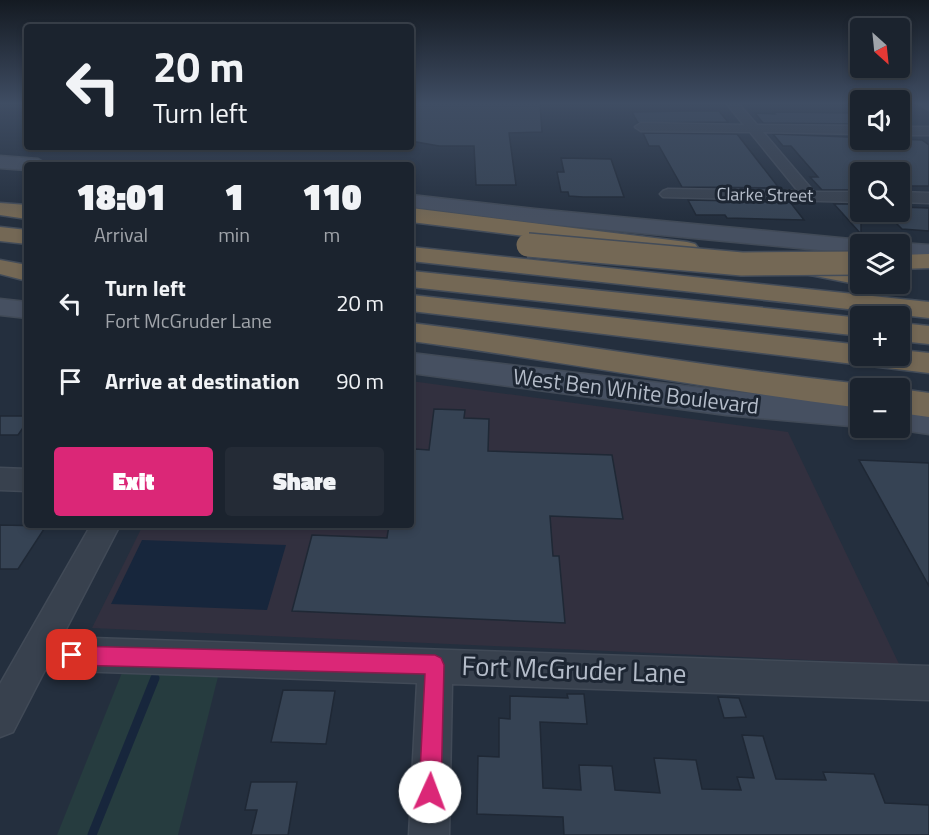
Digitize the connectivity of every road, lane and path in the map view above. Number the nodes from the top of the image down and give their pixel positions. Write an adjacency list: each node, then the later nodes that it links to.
1 (766, 142): 7 (street)
2 (0, 162): 3 (main road)
3 (24, 164)
4 (0, 193): 6 (highway)
5 (668, 194): 7 (street, Clarke Street)
6 (24, 195)
7 (809, 195): 8 (street, Clarke Street)
8 (850, 196)
9 (910, 197): 10 (street)
10 (929, 198)
11 (414, 201): 18 (main road)
12 (0, 209): 13 (highway)
13 (24, 212)
14 (414, 215): 27 (highway)
15 (414, 232): 24 (highway, bridge)
16 (0, 234): 17 (highway)
17 (24, 237)
18 (850, 246)
19 (910, 251): 20 (main road)
20 (929, 252)
21 (414, 254): 35 (highway)
22 (929, 261): 23 (highway)
23 (910, 262)
24 (850, 263)
25 (0, 267): 26 (highway)
26 (24, 272)
27 (850, 275)
28 (414, 279): 37 (highway)
29 (0, 283): 30 (highway)
30 (24, 283)
31 (910, 285): 32 (highway)
32 (929, 288)
33 (414, 303): 41 (highway)
34 (0, 307): 36 (main road)
35 (929, 309)
36 (24, 310)
37 (850, 326)
38 (414, 332): 45 (highway)
39 (910, 333): 40 (highway)
40 (929, 335)
41 (850, 355)
42 (910, 361): 44 (highway)
43 (414, 363): 48 (main road, West Ben White Boulevard)
44 (929, 363)
45 (850, 395)
46 (910, 402): 47 (highway)
47 (929, 405)
48 (850, 414)
49 (910, 420): 50 (main road)
50 (929, 421)
51 (0, 479): 52 (street)
52 (24, 480)
53 (104, 528): 54 (street)
54 (39, 653): 55 (street, Fort McGruder Lane); 57 (street)
55 (435, 665): 56 (street, Fort McGruder Lane); 58 (street)
56 (929, 683)
57 (0, 719)
58 (429, 835)

